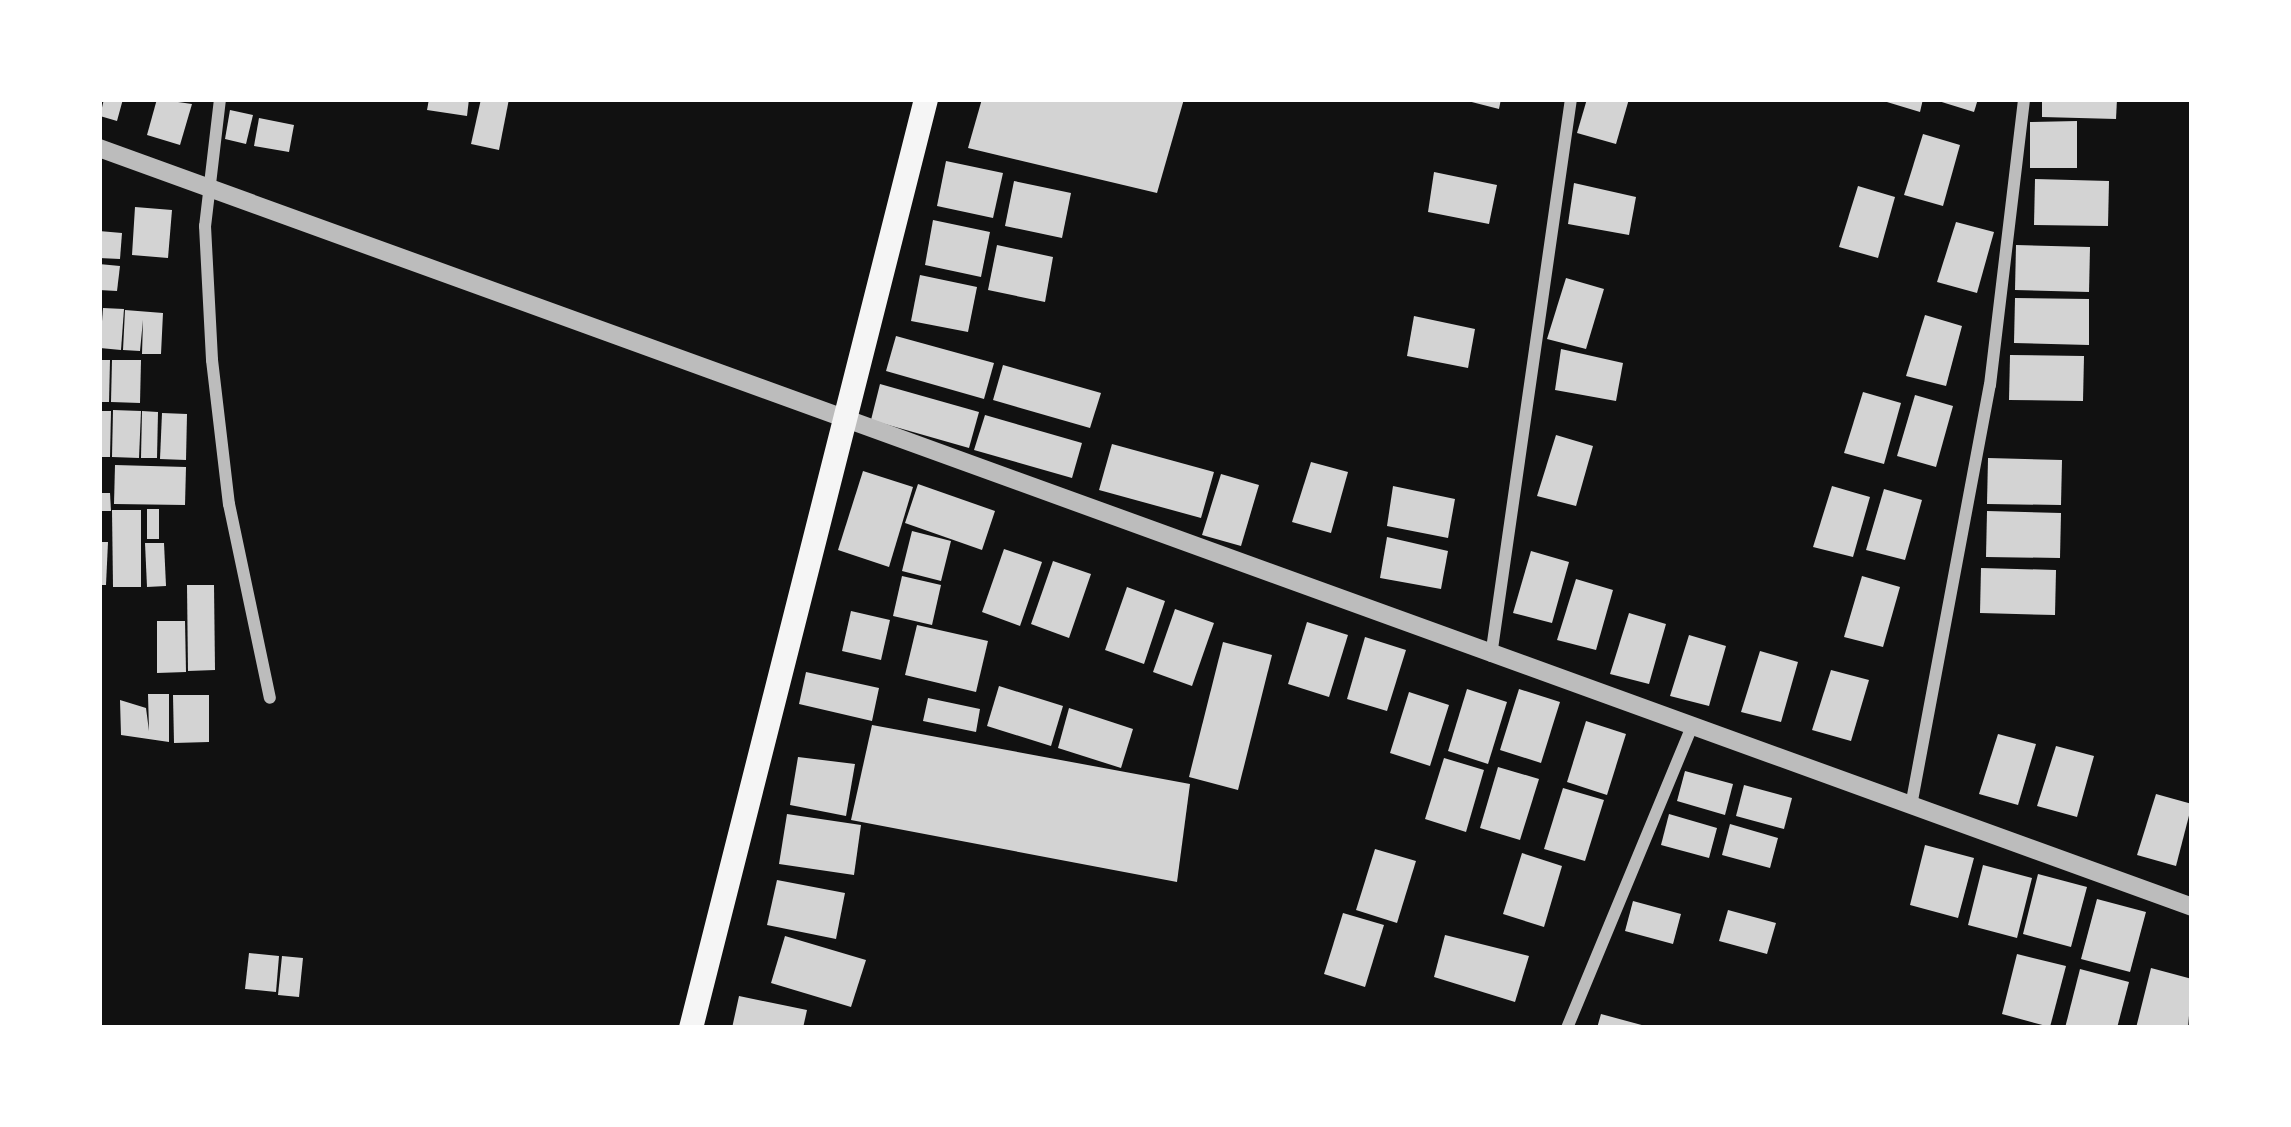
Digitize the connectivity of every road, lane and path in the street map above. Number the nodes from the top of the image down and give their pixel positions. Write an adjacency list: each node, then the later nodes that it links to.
1 (220, 99): 6 (street)
2 (926, 99): 7 (highway)
3 (1571, 99): 8 (street)
4 (2024, 99): 11 (street)
5 (99, 148): 6 (street)
6 (207, 188): 7 (street); 9 (street)
7 (849, 417): 8 (street); 13 (highway)
8 (1491, 657): 10 (street)
9 (270, 698)
10 (1691, 728): 11 (street); 14 (street)
11 (1911, 806): 12 (street)
12 (2192, 907)
13 (691, 1028)
14 (1567, 1028)

